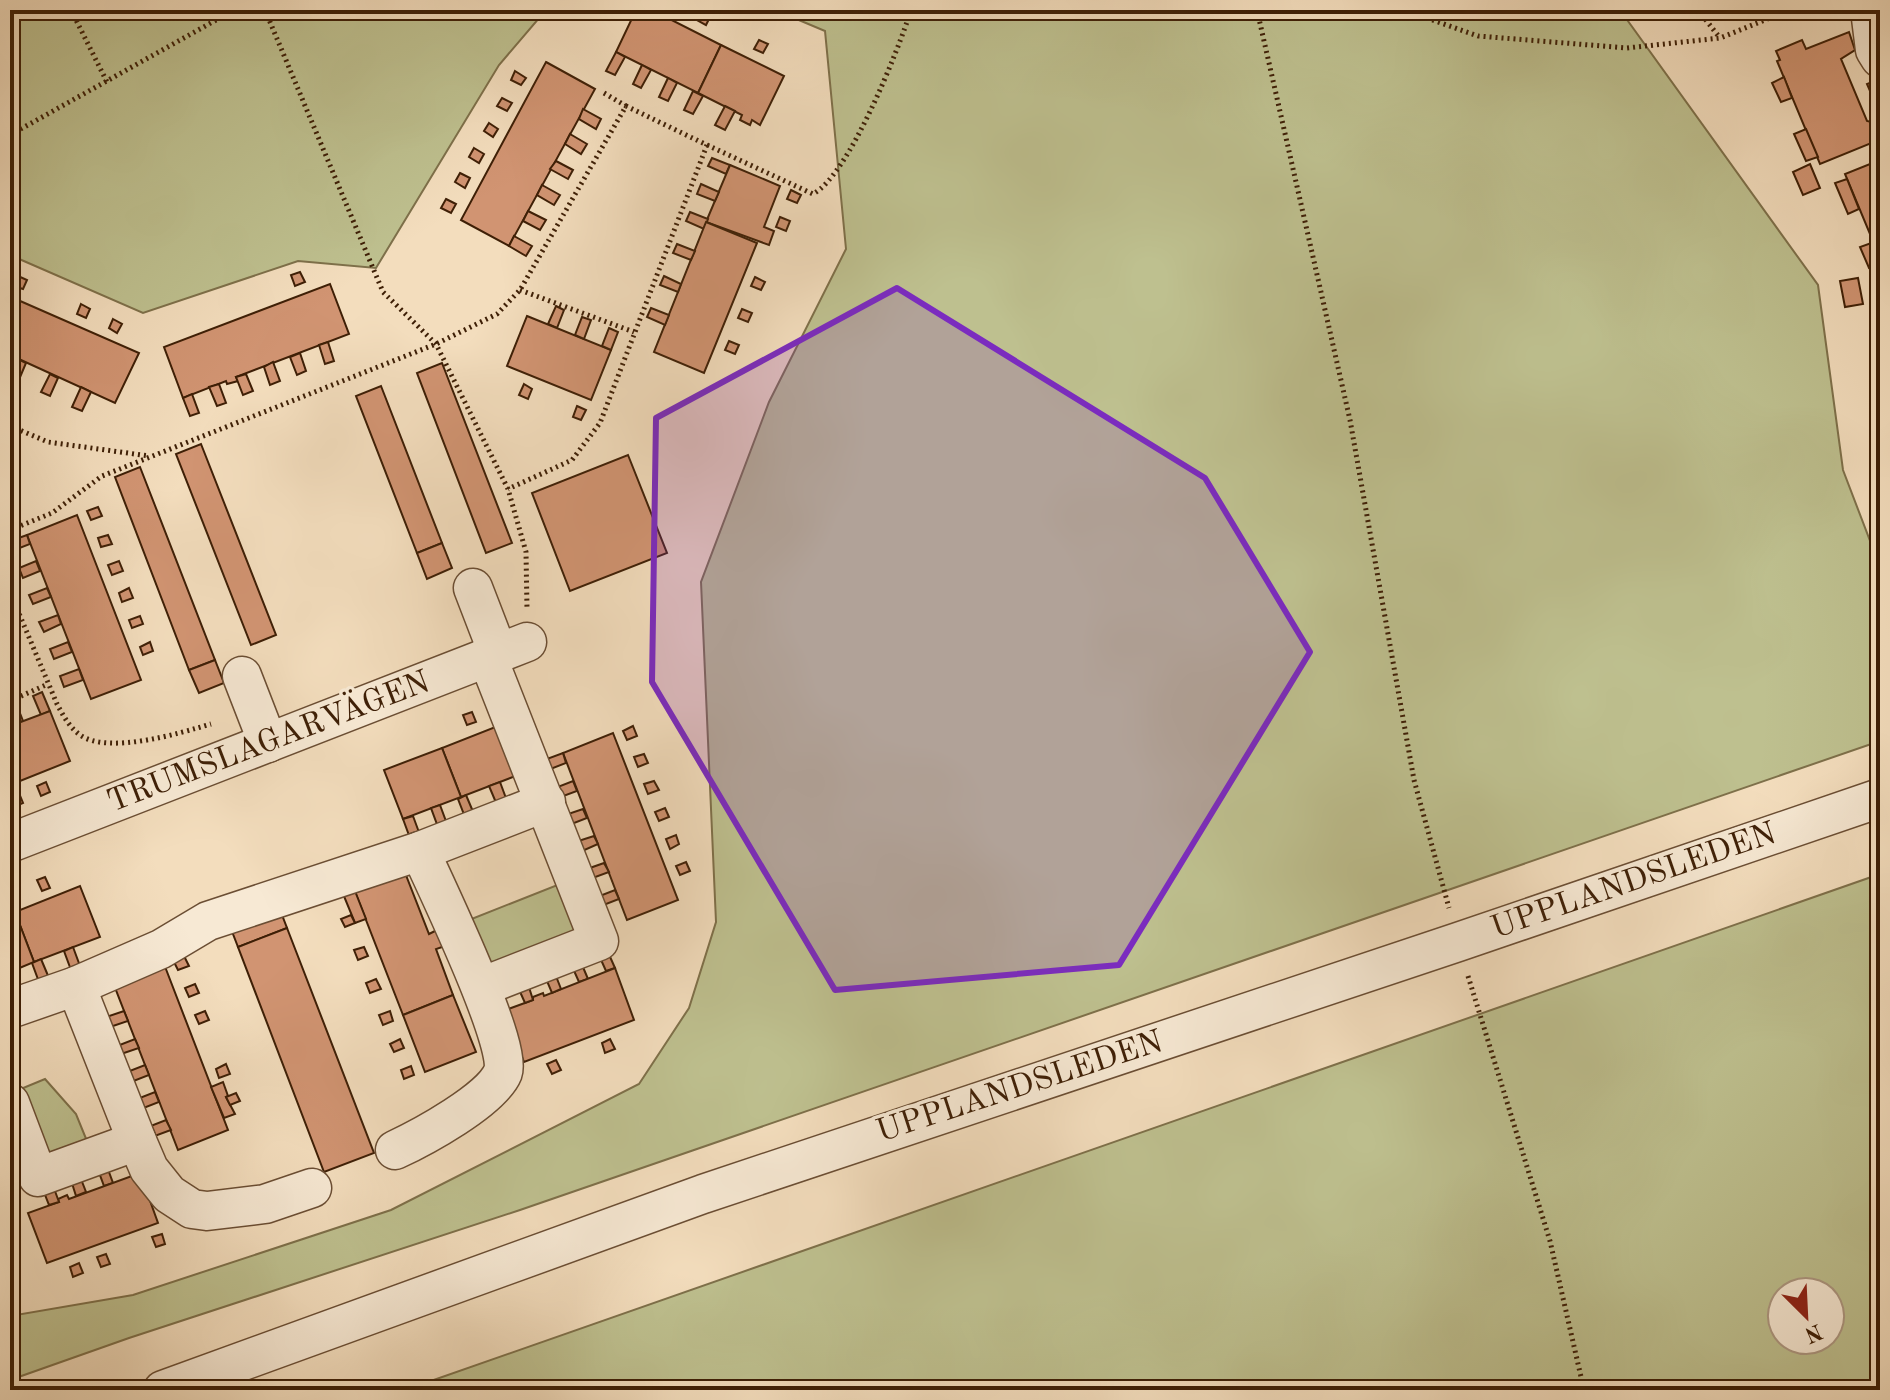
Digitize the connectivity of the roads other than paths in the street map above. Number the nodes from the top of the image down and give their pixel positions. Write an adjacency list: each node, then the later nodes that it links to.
1 (1870, 10): 2 (street)
2 (1880, 58)
3 (473, 588): 4 (street)
4 (504, 650): 6 (street); 7 (street, TRUMSLAGARVÄGEN)
5 (1880, 798): 16 (street, UPPLANDSLEDEN)
6 (546, 802): 8 (street); 10 (street)
7 (10, 843)
8 (420, 851): 9 (street); 10 (street)
9 (76, 986): 11 (street); 13 (street)
10 (481, 987): 14 (street)
11 (10, 1009)
12 (10, 1103): 13 (street)
13 (137, 1141): 15 (street)
14 (395, 1150)
15 (312, 1188)
16 (163, 1390)

